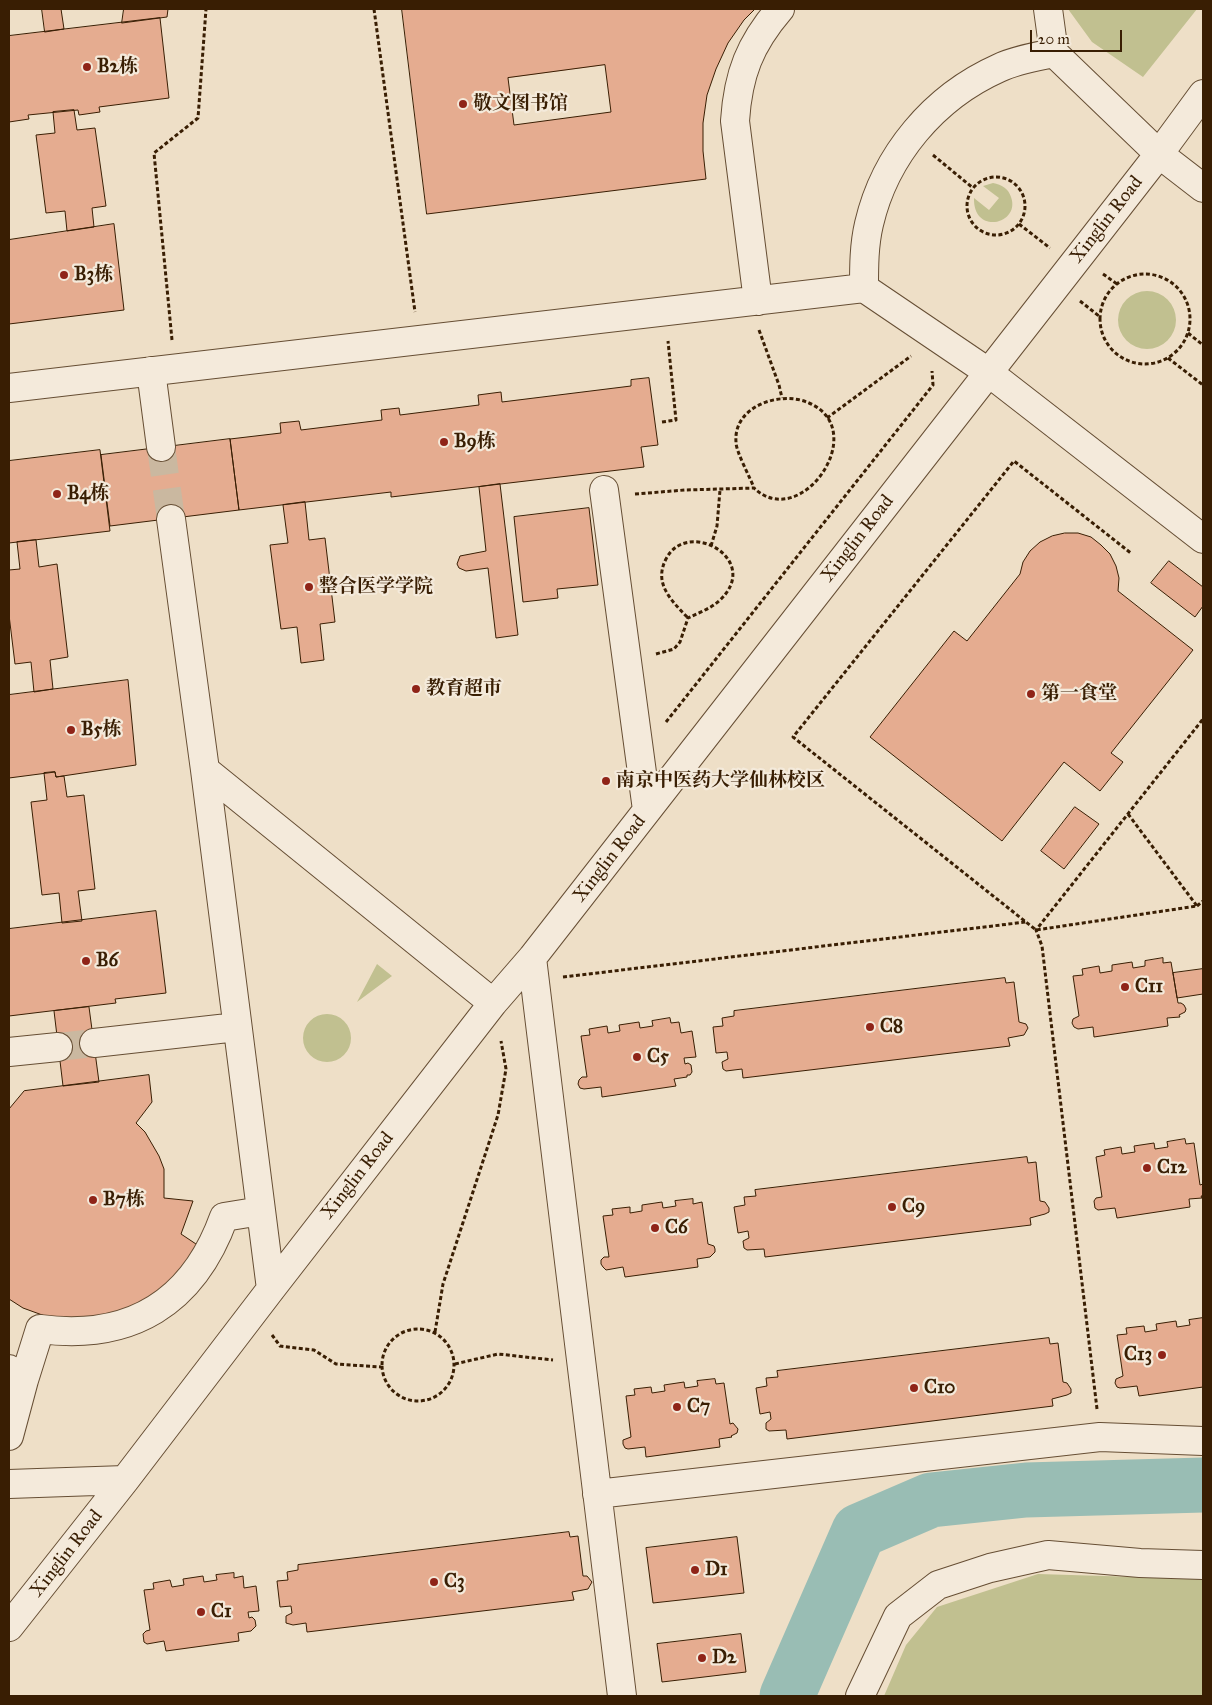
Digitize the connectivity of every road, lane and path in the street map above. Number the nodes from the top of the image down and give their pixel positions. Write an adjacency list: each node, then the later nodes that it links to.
1 (206, 9): 22 (path)
2 (374, 9): 17 (path)
3 (780, 9): 14 (lane)
4 (1048, 9): 5 (lane)
5 (1054, 53): 7 (lane); 8 (lane)
6 (1203, 94): 8 (lane, Xinglin Road)
7 (911, 136): 9 (path); 13 (lane)
8 (1159, 154): 10 (lane); 12 (lane, Xinglin Road)
9 (973, 188): 11 (path); 11 (path)
10 (1203, 188)
11 (1019, 224): 12 (path)
12 (1072, 265): 23 (lane, Xinglin Road)
13 (864, 288): 14 (lane); 23 (lane)
14 (758, 301): 17 (lane); 26 (path)
15 (1188, 333): 18 (path); 20 (path); 20 (path)
16 (668, 338): 28 (path)
17 (419, 340): 22 (lane)
18 (1203, 345)
19 (914, 354): 27 (path)
20 (1168, 358): 24 (path)
21 (927, 366): 40 (path)
22 (163, 370): 25 (lane); 29 (lane)
23 (988, 372): 34 (lane); 42 (lane, Xinglin Road)
24 (1203, 385)
25 (9, 388)
26 (782, 398): 27 (path); 30 (path)
27 (827, 418): 30 (path)
28 (662, 422)
29 (161, 447)
30 (754, 488): 31 (path)
31 (720, 490): 32 (path); 35 (path)
32 (604, 494): 38 (lane)
33 (171, 519): 41 (lane)
34 (1203, 539)
35 (711, 546): 37 (path); 37 (path)
36 (1132, 554): 46 (path)
37 (688, 618): 38 (path)
38 (627, 662): 40 (lane)
39 (1203, 718): 43 (path)
40 (640, 755): 42 (lane)
41 (205, 770): 49 (lane); 50 (lane)
42 (647, 810): 48 (lane, Xinglin Road)
43 (1128, 814): 45 (path); 47 (path)
44 (1203, 900): 45 (path)
45 (1198, 906): 47 (path)
46 (1027, 922): 47 (path); 48 (path)
47 (1036, 930): 63 (path)
48 (533, 969): 49 (lane, Xinglin Road); 59 (lane)
49 (493, 1003): 55 (lane, Xinglin Road); 57 (path)
50 (237, 1027): 51 (lane); 54 (lane)
51 (94, 1042)
52 (58, 1046): 53 (lane)
53 (9, 1052)
54 (261, 1211): 55 (lane); 61 (lane)
55 (271, 1289): 56 (lane, Xinglin Road)
56 (254, 1310): 60 (path); 65 (lane, Xinglin Road)
57 (435, 1332): 58 (path); 60 (path)
58 (454, 1364): 59 (path); 60 (path)
59 (582, 1364): 67 (lane)
60 (381, 1367)
61 (16, 1374): 62 (lane)
62 (9, 1436)
63 (1100, 1437): 64 (lane); 67 (lane)
64 (1203, 1441)
65 (125, 1480): 66 (lane, Xinglin Road); 69 (lane, Xinglin Road)
66 (9, 1484)
67 (598, 1494): 70 (lane)
68 (1203, 1565): 71 (lane)
69 (9, 1627)
70 (622, 1696)
71 (860, 1696)

